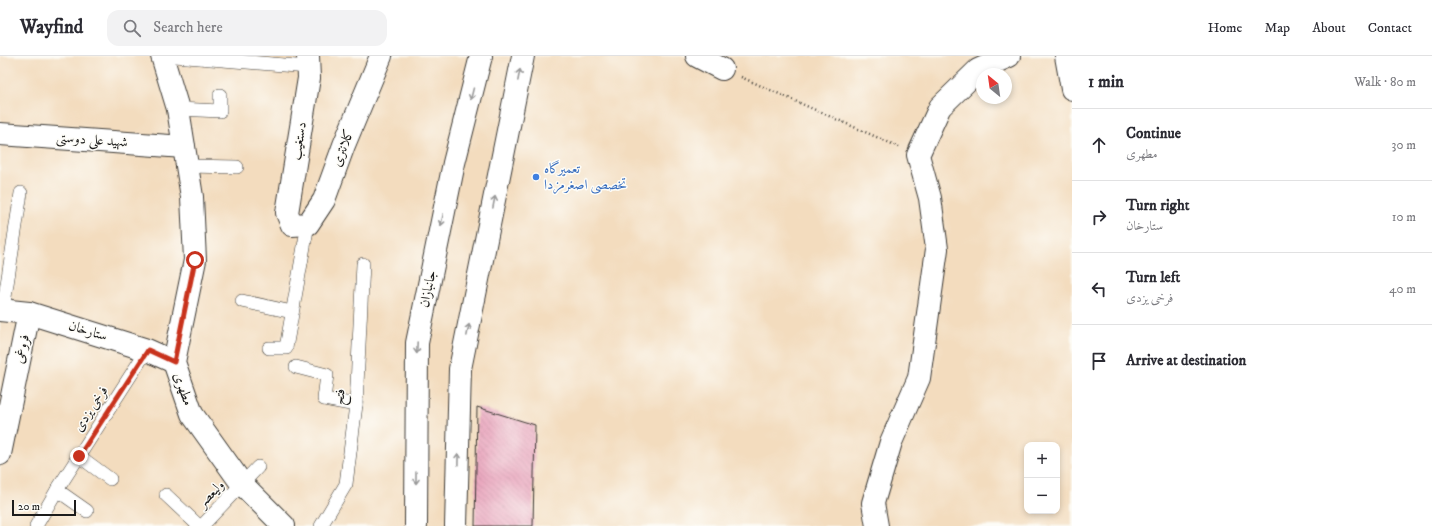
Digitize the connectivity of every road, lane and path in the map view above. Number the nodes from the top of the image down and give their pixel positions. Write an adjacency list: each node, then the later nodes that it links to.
1 (162, 56): 13 (street, مطهری)
2 (175, 56): 9 (lane)
3 (381, 56): 19 (street, کلانتری)
4 (481, 56): 42 (street, جانبازان, one-way to 42)
5 (523, 56): 43 (street, one-way to 5)
6 (697, 56): 10 (street)
7 (1009, 56): 15 (street)
8 (1066, 56): 11 (street)
9 (308, 62): 19 (street, دستغیب)
10 (722, 69): 15 (path)
11 (1072, 89)
12 (220, 96): 13 (lane)
13 (178, 109): 16 (street, مطهری)
14 (0, 134): 16 (street, شهید علی دوستی)
15 (918, 155): 44 (street)
16 (185, 157): 17 (lane); 27 (street, مطهری)
17 (238, 168)
18 (21, 193): 22 (lane)
19 (300, 224): 23 (lane)
20 (363, 264): 29 (lane, فتح)
21 (242, 301): 23 (lane)
22 (1, 310): 24 (street, ستارخان)
23 (292, 312): 25 (lane)
24 (29, 313): 26 (street, ستارخان); 30 (street, فروغی)
25 (269, 348)
26 (148, 350): 27 (street, ستارخان); 31 (lane, فرخی یزدی)
27 (174, 362): 34 (street, مطهری)
28 (296, 367): 29 (lane)
29 (356, 405): 41 (lane, فتح)
30 (0, 454)
31 (79, 456): 33 (lane); 35 (lane, فرخی یزدی)
32 (258, 467): 34 (lane, ولیعصر)
33 (110, 480)
34 (242, 484): 39 (lane, ولیعصر); 40 (street, مطهری)
35 (57, 490): 37 (lane); 38 (lane, فرخی یزدی)
36 (166, 495): 39 (lane)
37 (87, 511)
38 (36, 526)
39 (201, 526)
40 (284, 526)
41 (322, 526)
42 (416, 526)
43 (456, 526)
44 (877, 526)

